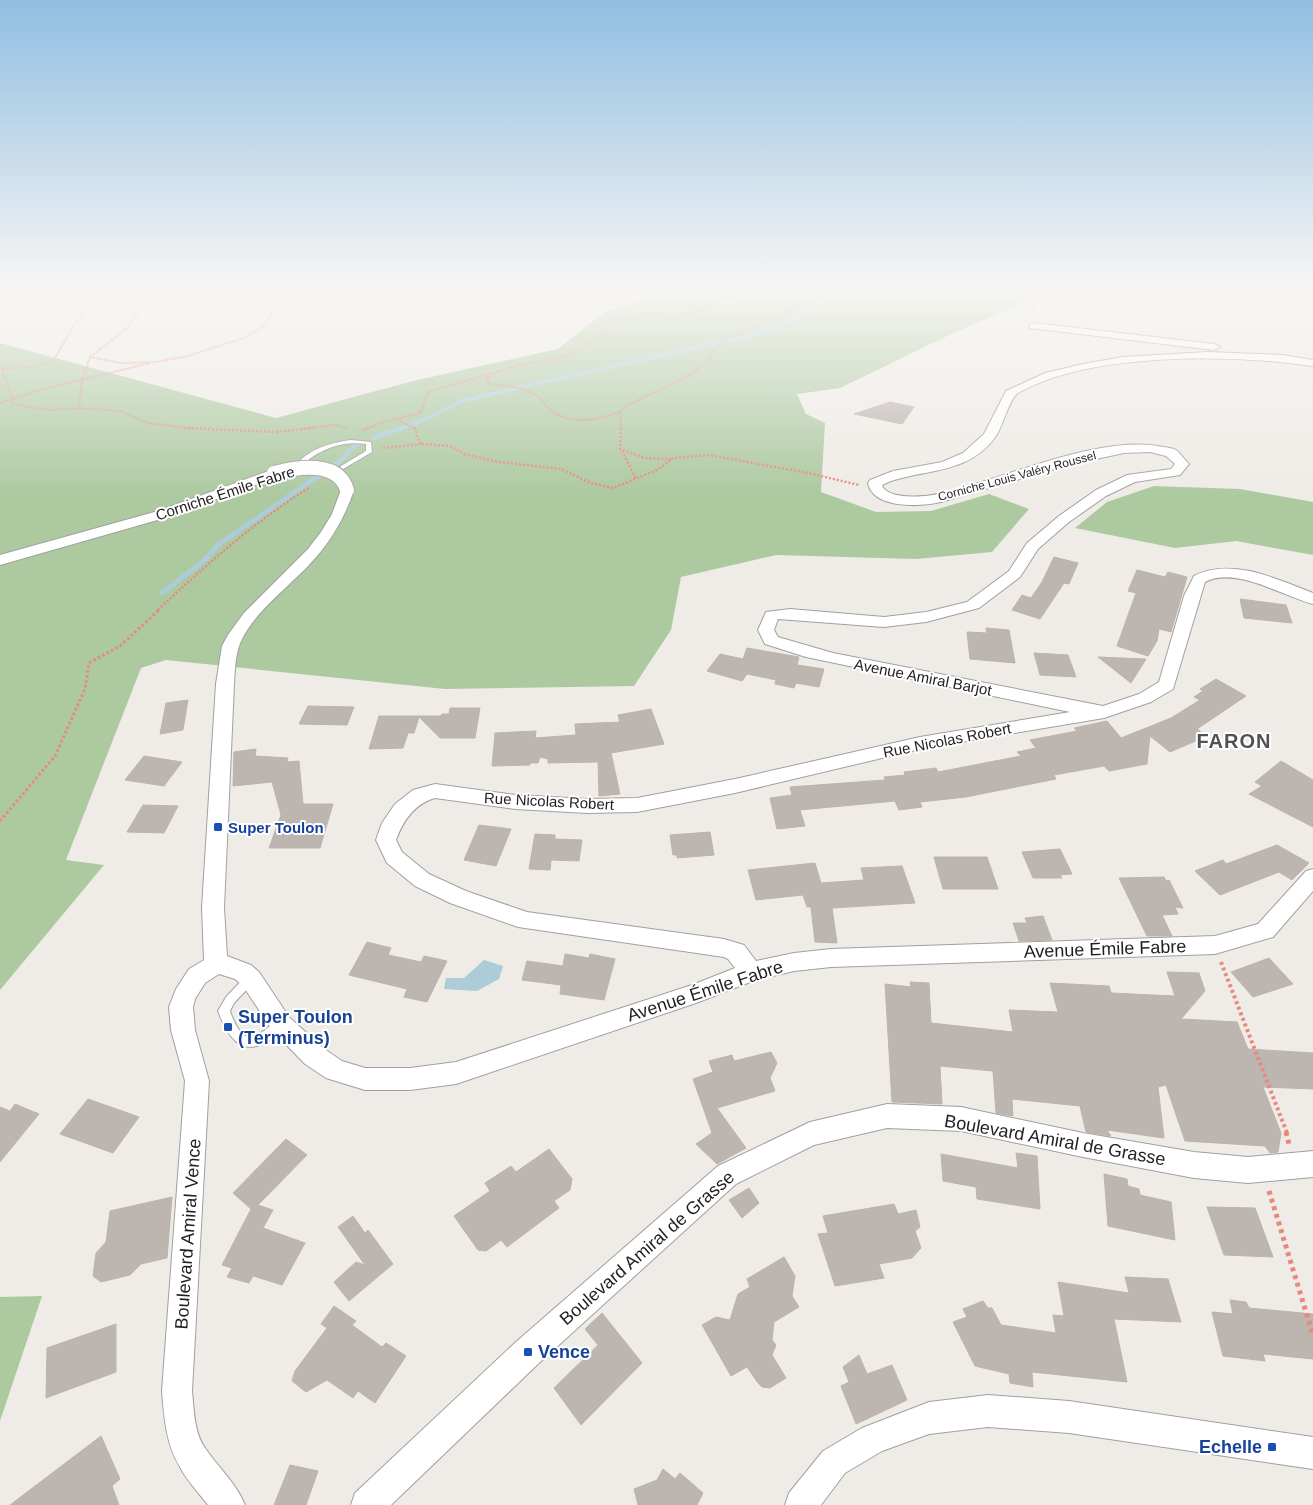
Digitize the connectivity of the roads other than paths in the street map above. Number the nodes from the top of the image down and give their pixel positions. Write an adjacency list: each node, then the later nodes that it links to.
1 (1195, 356): 10 (street, Corniche Louis Valéry Roussel)
2 (1208, 356): 4 (street, Corniche Louis Valéry Roussel)
3 (1275, 356): 4 (street)
4 (1285, 359): 5 (street, Corniche Louis Valéry Roussel)
5 (1313, 363)
6 (343, 467): 7 (lane)
7 (296, 468): 8 (street, Corniche Émile Fabre, bridge); 13 (street, Corniche Émile Fabre, bridge)
8 (0, 560)
9 (1313, 599): 11 (street)
10 (772, 615): 11 (street, Avenue Amiral Barjot)
11 (1104, 712): 14 (street, Rue Nicolas Robert)
12 (1313, 877): 14 (street, Avenue Émile Fabre)
13 (216, 965): 15 (street, Avenue Émile Fabre); 19 (street, Boulevard Amiral Vence)
14 (751, 972): 16 (street, Avenue Émile Fabre)
15 (250, 979): 16 (street, Avenue Émile Fabre); 16 (lane)
16 (281, 1024)
17 (1313, 1164): 20 (street, Boulevard Amiral de Grasse)
18 (1313, 1453): 21 (street)
19 (229, 1505)
20 (367, 1505)
21 (802, 1505)

